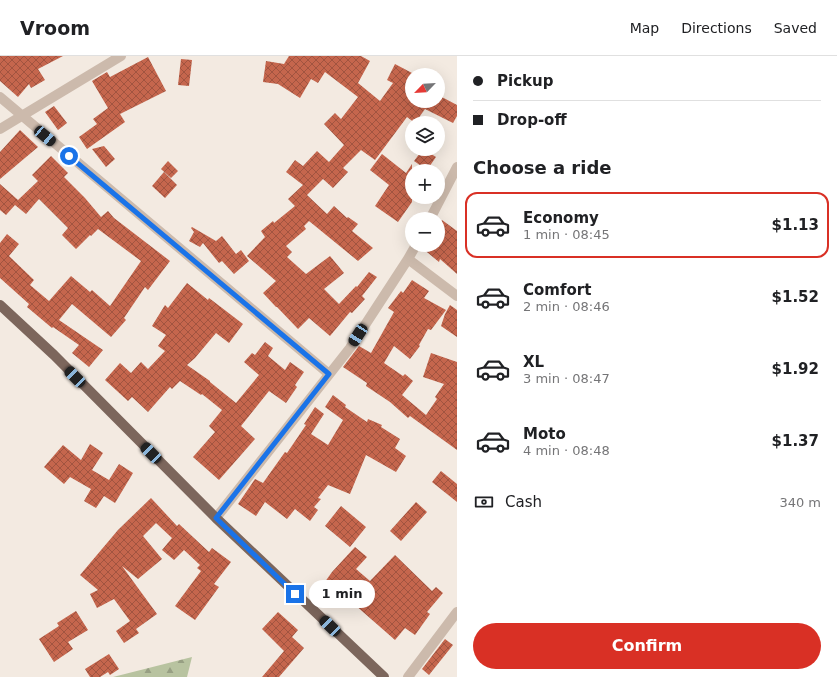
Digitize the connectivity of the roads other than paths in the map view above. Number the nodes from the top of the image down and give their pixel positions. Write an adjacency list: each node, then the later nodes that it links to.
1 (121, 56): 3 (street)
2 (0, 97): 3 (street)
3 (22, 116): 4 (street); 11 (street)
4 (0, 129)
5 (457, 167): 6 (street)
6 (434, 212)
7 (412, 252): 8 (street)
8 (408, 259): 9 (street); 11 (street)
9 (457, 296)
10 (0, 305): 12 (main road)
11 (329, 374): 12 (street)
12 (216, 518): 14 (main road)
13 (457, 612): 15 (street)
14 (384, 677)
15 (408, 677)

